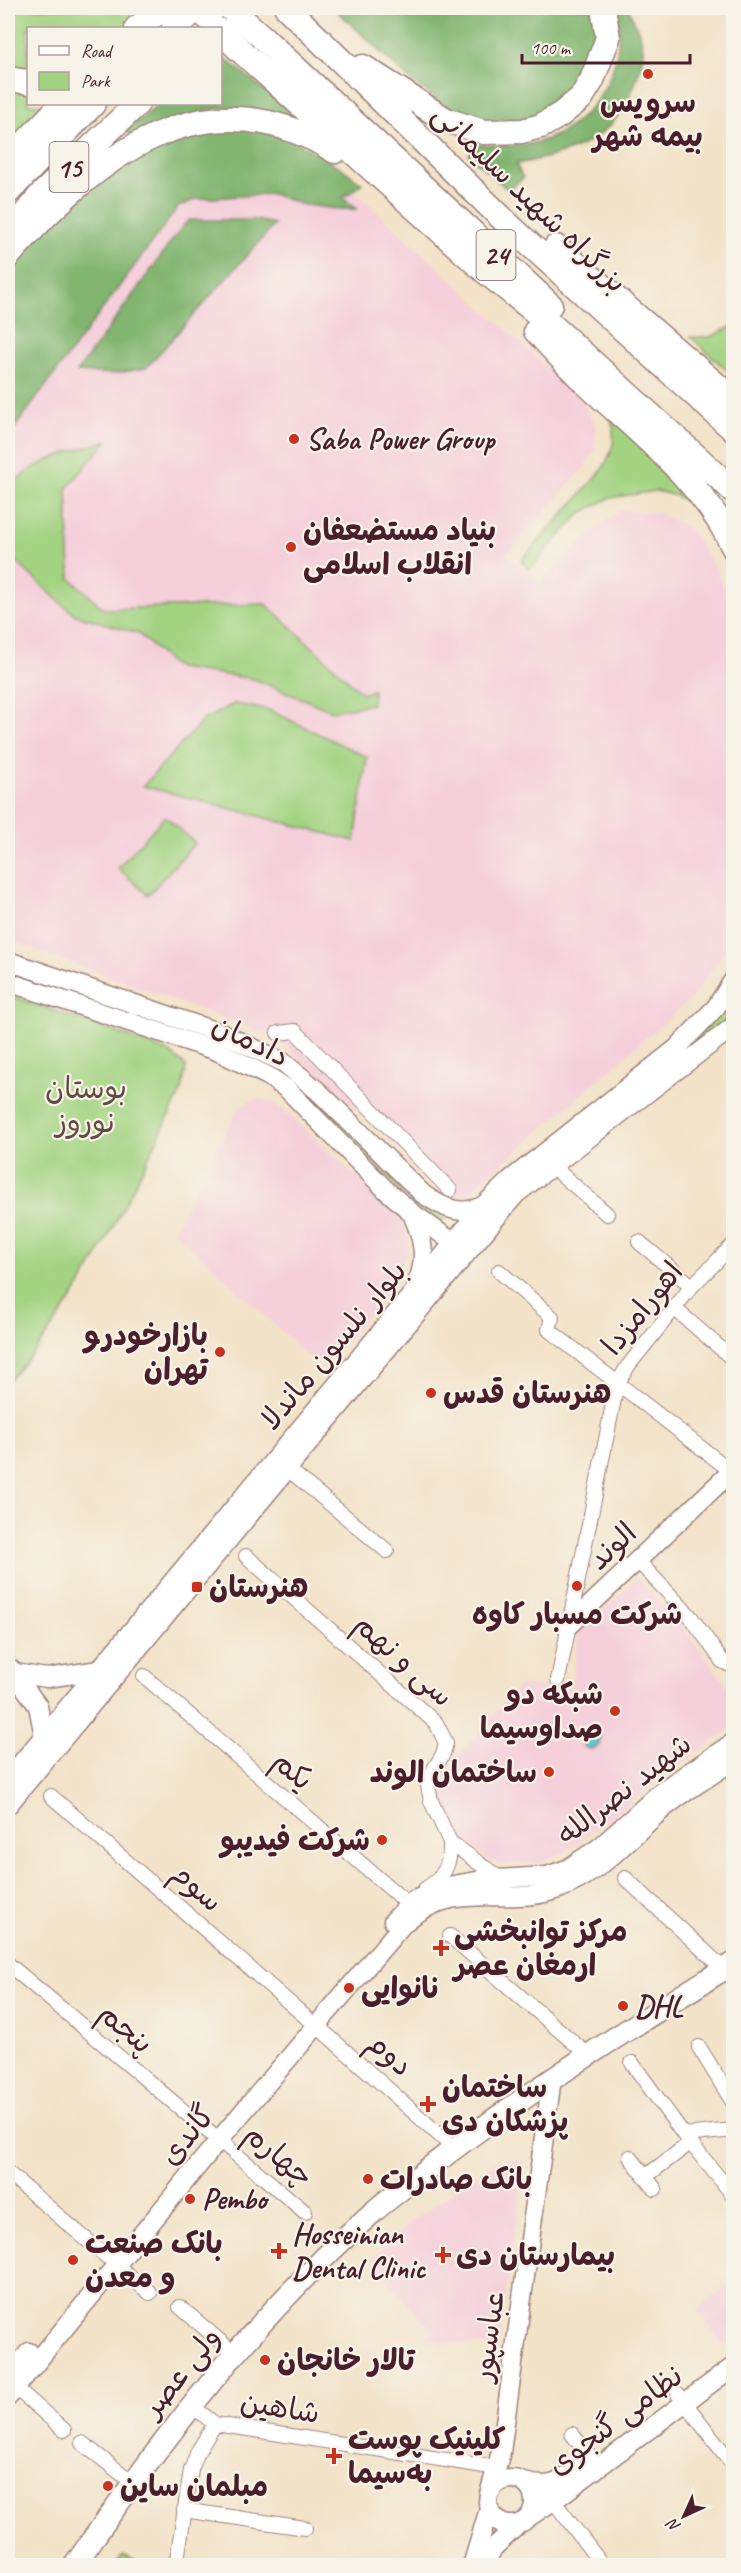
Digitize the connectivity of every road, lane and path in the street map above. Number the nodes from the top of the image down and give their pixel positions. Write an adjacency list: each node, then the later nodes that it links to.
1 (164, 8): 7 (highway)
2 (198, 8): 8 (highway); 9 (highway)
3 (230, 8): 27 (highway, بزرگراه شهید سلیمانی / 24, bridge)
4 (249, 8): 10 (highway)
5 (288, 8): 12 (highway); 25 (highway, بزرگراه شهید سلیمانی / 24)
6 (603, 8): 12 (highway)
7 (138, 27)
8 (175, 27)
9 (216, 27)
10 (222, 29)
11 (222, 33): 19 (highway, bridge)
12 (363, 67): 24 (highway)
13 (8, 79): 14 (highway)
14 (27, 82)
15 (61, 105): 18 (highway)
16 (92, 105): 20 (highway, 15)
17 (136, 105): 21 (highway, 15)
18 (8, 161)
19 (388, 184): 22 (highway); 23 (highway)
20 (8, 192)
21 (8, 236)
22 (8, 256)
23 (486, 272): 26 (highway); 30 (highway)
24 (734, 400)
25 (734, 430)
26 (685, 449): 28 (highway); 29 (highway)
27 (734, 471)
28 (734, 491)
29 (734, 506)
30 (734, 548)
31 (8, 962): 37 (main road, دادمان)
32 (734, 979): 36 (main road, بلوار نلسون ماندلا)
33 (8, 982): 39 (main road, دادمان)
34 (734, 1026): 38 (main road, بلوار نلسون ماندلا)
35 (278, 1033): 42 (street)
36 (685, 1040): 38 (main road); 40 (main road, بلوار نلسون ماندلا)
37 (248, 1046): 39 (main road); 44 (main road, دادمان)
38 (696, 1054): 40 (main road, بلوار نلسون ماندلا)
39 (239, 1062): 45 (main road, دادمان)
40 (660, 1073): 41 (main road, بلوار نلسون ماندلا); 44 (main road, بلوار نلسون ماندلا)
41 (553, 1167): 43 (main road, بلوار نلسون ماندلا); 46 (street)
42 (450, 1190)
43 (516, 1194): 48 (main road); 56 (main road, بلوار نلسون ماندلا)
44 (485, 1204): 48 (main road, بلوار نلسون ماندلا)
45 (411, 1212): 48 (main road, دادمان); 52 (main road)
46 (607, 1214)
47 (639, 1242): 51 (street)
48 (454, 1244): 52 (main road, بلوار نلسون ماندلا)
49 (734, 1244): 51 (street, اهورامزدا)
50 (499, 1271): 55 (street)
51 (692, 1286): 53 (street, اهورامزدا)
52 (409, 1298): 64 (main road, بلوار نلسون ماندلا)
53 (674, 1308): 54 (street); 55 (street, اهورامزدا)
54 (734, 1360)
55 (617, 1384): 57 (street); 61 (street, اهورامزدا)
56 (288, 1469): 58 (street); 72 (main road, بلوار نلسون ماندلا)
57 (732, 1470): 60 (main road, الوند)
58 (387, 1551)
59 (246, 1557): 73 (street, سی و نهم)
60 (638, 1561): 61 (main road, الوند); 62 (street)
61 (567, 1628): 66 (street)
62 (734, 1661)
63 (11, 1669): 64 (main road); 67 (main road)
64 (99, 1670): 67 (main road, بلوار نلسون ماندلا)
65 (144, 1676): 76 (street, یکم)
66 (558, 1680)
67 (44, 1736): 70 (main road, بلوار نلسون ماندلا)
68 (734, 1742): 74 (main road, شهید نصرالله)
69 (734, 1760): 76 (main road, شهید نصرالله)
70 (8, 1779)
71 (51, 1796): 80 (street, سوم)
72 (8, 1805)
73 (450, 1842): 74 (street, سی و نهم); 76 (street)
74 (499, 1878): 76 (main road, شهید نصرالله)
75 (625, 1878): 79 (street)
76 (412, 1906): 80 (main road, گاندی)
77 (450, 1936): 82 (street)
78 (8, 1964): 87 (street, پنجم)
79 (729, 1966): 82 (main road, ولی عصر)
80 (311, 2021): 87 (main road, گاندی); 89 (street, دوم)
81 (699, 2047): 85 (street)
82 (588, 2055): 84 (main road, ولی عصر)
83 (632, 2063): 88 (street)
84 (552, 2078): 89 (main road, ولی عصر); 109 (main road, عباسپور)
85 (734, 2104)
86 (734, 2130): 88 (street)
87 (215, 2137): 95 (street, چهارم); 96 (main road, گاندی)
88 (687, 2139): 92 (street); 94 (street)
89 (454, 2148): 100 (main road, ولی عصر)
90 (630, 2157): 92 (street)
91 (8, 2173): 96 (street)
92 (645, 2177): 93 (street)
93 (655, 2189)
94 (734, 2196)
95 (304, 2212)
96 (112, 2261): 97 (street); 102 (main road, گاندی)
97 (150, 2293)
98 (180, 2307): 100 (street)
99 (734, 2352): 103 (main road, نظامی گنجوی)
100 (234, 2353): 104 (main road, ولی عصر)
101 (734, 2366): 103 (main road, نظامی گنجوی)
102 (10, 2388): 105 (street)
103 (682, 2399): 108 (main road, نظامی گنجوی); 110 (street); 114 (main road, نظامی گنجوی)
104 (203, 2413): 109 (street, شاهین); 111 (main road, ولی عصر); 115 (street)
105 (64, 2430)
106 (572, 2434): 108 (street)
107 (82, 2442): 111 (street)
108 (592, 2459): 112 (main road, نظامی گنجوی)
109 (499, 2460): 112 (main road); 113 (main road, عباسپور)
110 (734, 2466)
111 (132, 2482): 118 (main road, ولی عصر)
112 (529, 2483): 113 (main road); 114 (street); 116 (main road)
113 (489, 2501): 116 (main road); 120 (main road, عباسپور)
114 (553, 2501): 116 (main road, نظامی گنجوی); 122 (street)
115 (184, 2510): 117 (street); 119 (street)
116 (525, 2520): 121 (main road)
117 (305, 2528)
118 (74, 2565)
119 (176, 2565)
120 (472, 2565)
121 (484, 2565)
122 (603, 2565)

